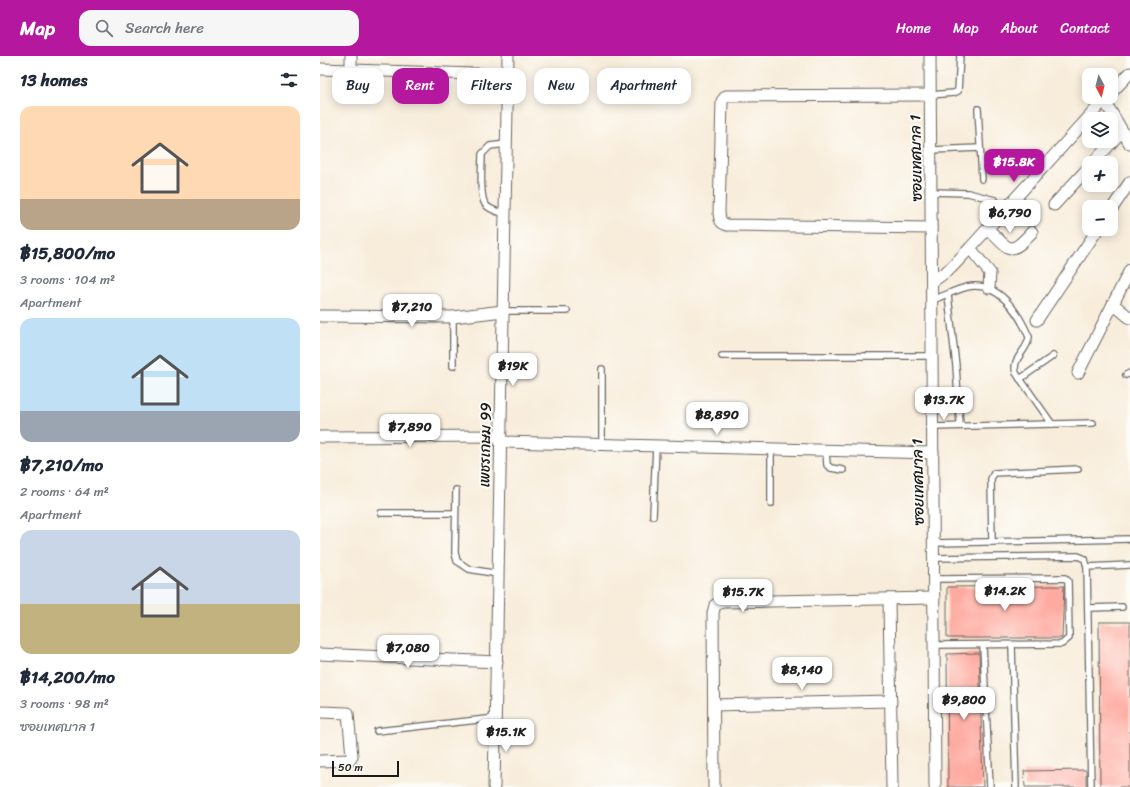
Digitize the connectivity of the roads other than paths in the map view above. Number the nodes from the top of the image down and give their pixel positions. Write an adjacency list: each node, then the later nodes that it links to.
1 (351, 56): 5 (street)
2 (508, 56): 6 (street, เพชรเกษม 99)
3 (930, 56): 13 (street, ซอยเทศบาล 1)
4 (960, 56): 13 (lane)
5 (351, 68)
6 (507, 68)
7 (320, 69): 8 (street)
8 (332, 69)
9 (384, 71): 10 (street)
10 (457, 73)
11 (1130, 73): 12 (street)
12 (1118, 86)
13 (930, 95): 22 (street, ซอยเทศบาล 1); 32 (street)
14 (507, 104): 19 (street, เพชรเกษม 99)
15 (1101, 104): 33 (street)
16 (1110, 104): 18 (street)
17 (978, 109): 21 (lane)
18 (1122, 131): 20 (street); 23 (street)
19 (506, 144): 31 (street, เพชรเกษม 99); 31 (lane)
20 (1130, 144)
21 (980, 148): 22 (lane); 25 (lane)
22 (931, 150): 27 (street, ซอยเทศบาล 1)
23 (1099, 156)
24 (1082, 175): 30 (street)
25 (982, 179)
26 (1130, 182): 29 (street)
27 (932, 192): 28 (lane); 32 (street, ซอยเทศบาล 1)
28 (995, 200)
29 (1118, 200)
30 (1054, 205)
31 (505, 214): 43 (street, เพชรเกษม 99)
32 (931, 228): 38 (street, ซอยเทศบาล 1)
33 (988, 229): 34 (street); 36 (street)
34 (1032, 232)
35 (1093, 236): 48 (street)
36 (970, 248): 38 (street); 39 (street)
37 (1130, 270): 42 (street)
38 (932, 282): 41 (street, ซอยเทศบาล 1)
39 (989, 288): 40 (lane); 55 (lane)
40 (948, 295): 41 (lane); 58 (lane)
41 (932, 300): 50 (street, ซอยเทศบาล 1)
42 (1113, 304): 47 (street); 54 (street)
43 (503, 311): 44 (lane); 46 (street); 61 (street, เพชรเกษม 99)
44 (567, 311)
45 (320, 316): 46 (street)
46 (453, 317): 52 (lane)
47 (1130, 318)
48 (1037, 320)
49 (722, 356): 50 (lane)
50 (932, 356): 59 (street, ซอยเทศบาล 1)
51 (1053, 356): 55 (lane)
52 (453, 366)
53 (602, 370): 62 (lane)
54 (1078, 373)
55 (1020, 379): 57 (lane)
56 (1093, 423): 57 (lane)
57 (1052, 424): 58 (lane)
58 (960, 426): 59 (lane)
59 (932, 427): 66 (street, ซอยเทศบาล 1)
60 (320, 437): 61 (street)
61 (500, 439): 62 (street); 80 (street, เพชรเกษม 99)
62 (602, 445): 63 (street)
63 (656, 446): 64 (street); 73 (lane)
64 (771, 449): 65 (street); 70 (lane)
65 (826, 451): 66 (street); 68 (lane)
66 (933, 453): 76 (street, ซอยเทศบาล 1)
67 (1078, 469): 75 (lane)
68 (843, 470)
69 (456, 490): 72 (lane)
70 (771, 504)
71 (381, 512): 72 (lane)
72 (455, 513): 80 (lane)
73 (653, 516)
74 (1130, 539): 75 (lane)
75 (992, 542): 76 (lane)
76 (934, 543): 77 (street, ซอยเทศบาล 1)
77 (934, 558): 79 (lane); 81 (street, ซอยเทศบาล 1)
78 (1130, 566): 79 (lane)
79 (1087, 567): 85 (lane)
80 (498, 574): 90 (street, เพชรเกษม 99)
81 (934, 579): 82 (street, ซอยเทศบาล 1); 88 (lane)
82 (934, 598): 83 (street); 86 (street, ซอยเทศบาล 1)
83 (889, 599): 91 (street); 92 (street)
84 (1122, 607): 85 (lane)
85 (1089, 608): 103 (lane)
86 (934, 645): 87 (lane); 100 (street, ซอยเทศบาล 1)
87 (983, 646): 88 (lane); 101 (lane)
88 (1012, 646): 102 (lane)
89 (320, 654): 90 (street)
90 (497, 662): 94 (street, เพชรเกษม 99)
91 (891, 701): 92 (street); 99 (street)
92 (714, 705): 98 (street)
93 (320, 712): 96 (street)
94 (496, 718): 95 (lane); 97 (street, เพชรเกษม 99)
95 (377, 731)
96 (320, 761)
97 (494, 787)
98 (714, 787)
99 (892, 787)
100 (935, 787)
101 (990, 787)
102 (1016, 787)
103 (1091, 787)

